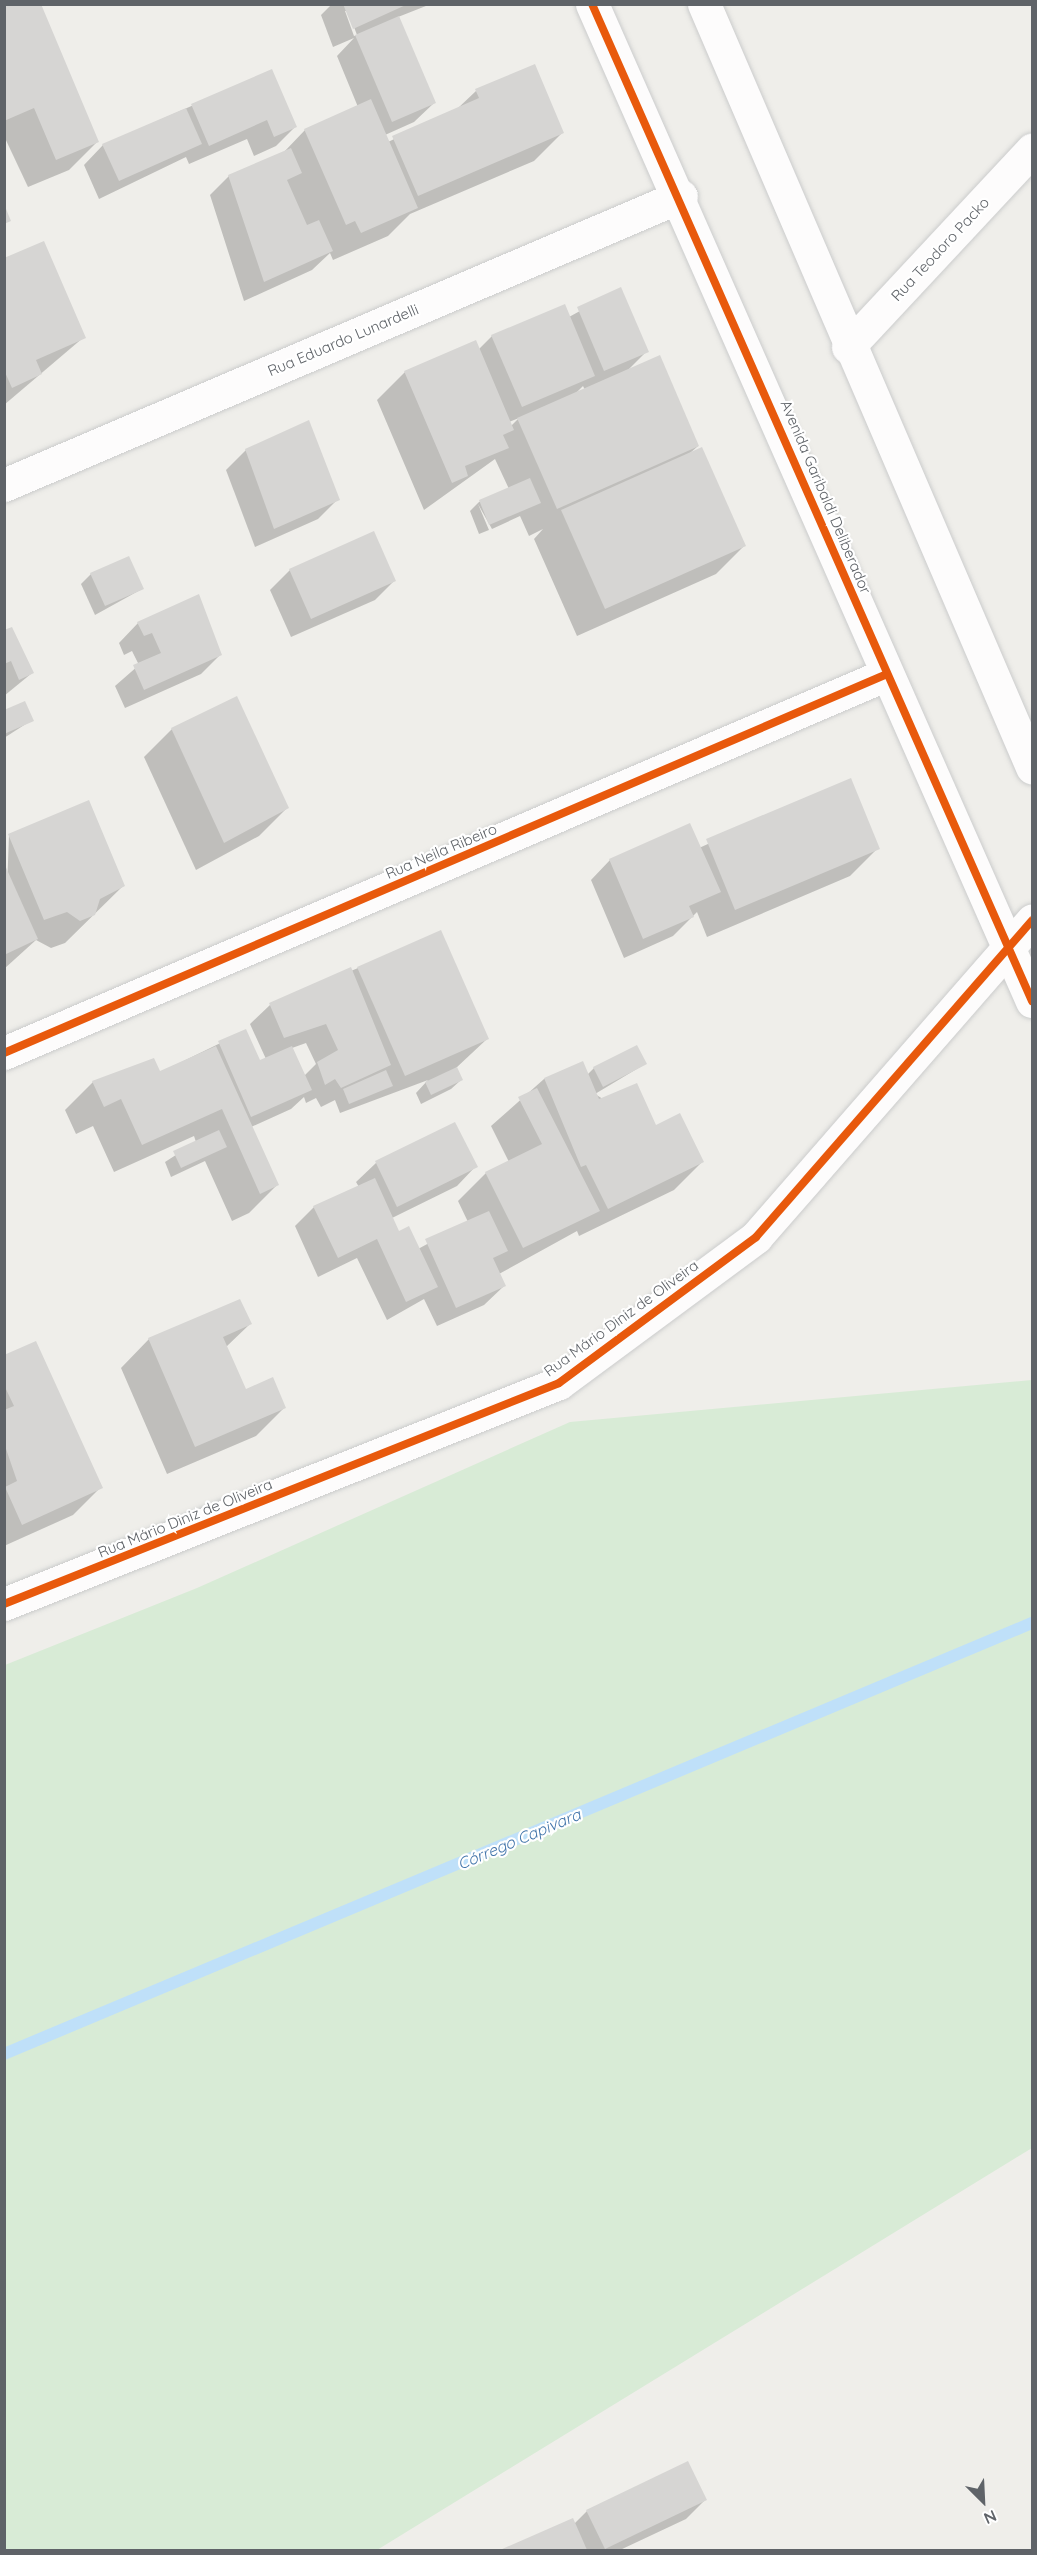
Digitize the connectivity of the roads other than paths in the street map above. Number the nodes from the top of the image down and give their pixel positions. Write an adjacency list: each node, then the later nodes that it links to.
1 (592, 4): 4 (street, Avenida Garibaldi Deliberador)
2 (704, 4): 5 (street)
3 (1032, 150): 5 (street, Rua Teodoro Packo)
4 (681, 196): 6 (street, Rua Eduardo Lunardelli); 7 (street, Avenida Garibaldi Deliberador)
5 (848, 347): 8 (street)
6 (4, 485)
7 (887, 674): 10 (street, Avenida Garibaldi Deliberador); 12 (street, Rua Neila Ribeiro)
8 (1032, 767)
9 (1032, 921): 10 (street, Rua Mário Diniz de Oliveira)
10 (1007, 948): 11 (street, Avenida Garibaldi Deliberador); 13 (street, Rua Mário Diniz de Oliveira)
11 (1032, 1001)
12 (4, 1053)
13 (4, 1605)

